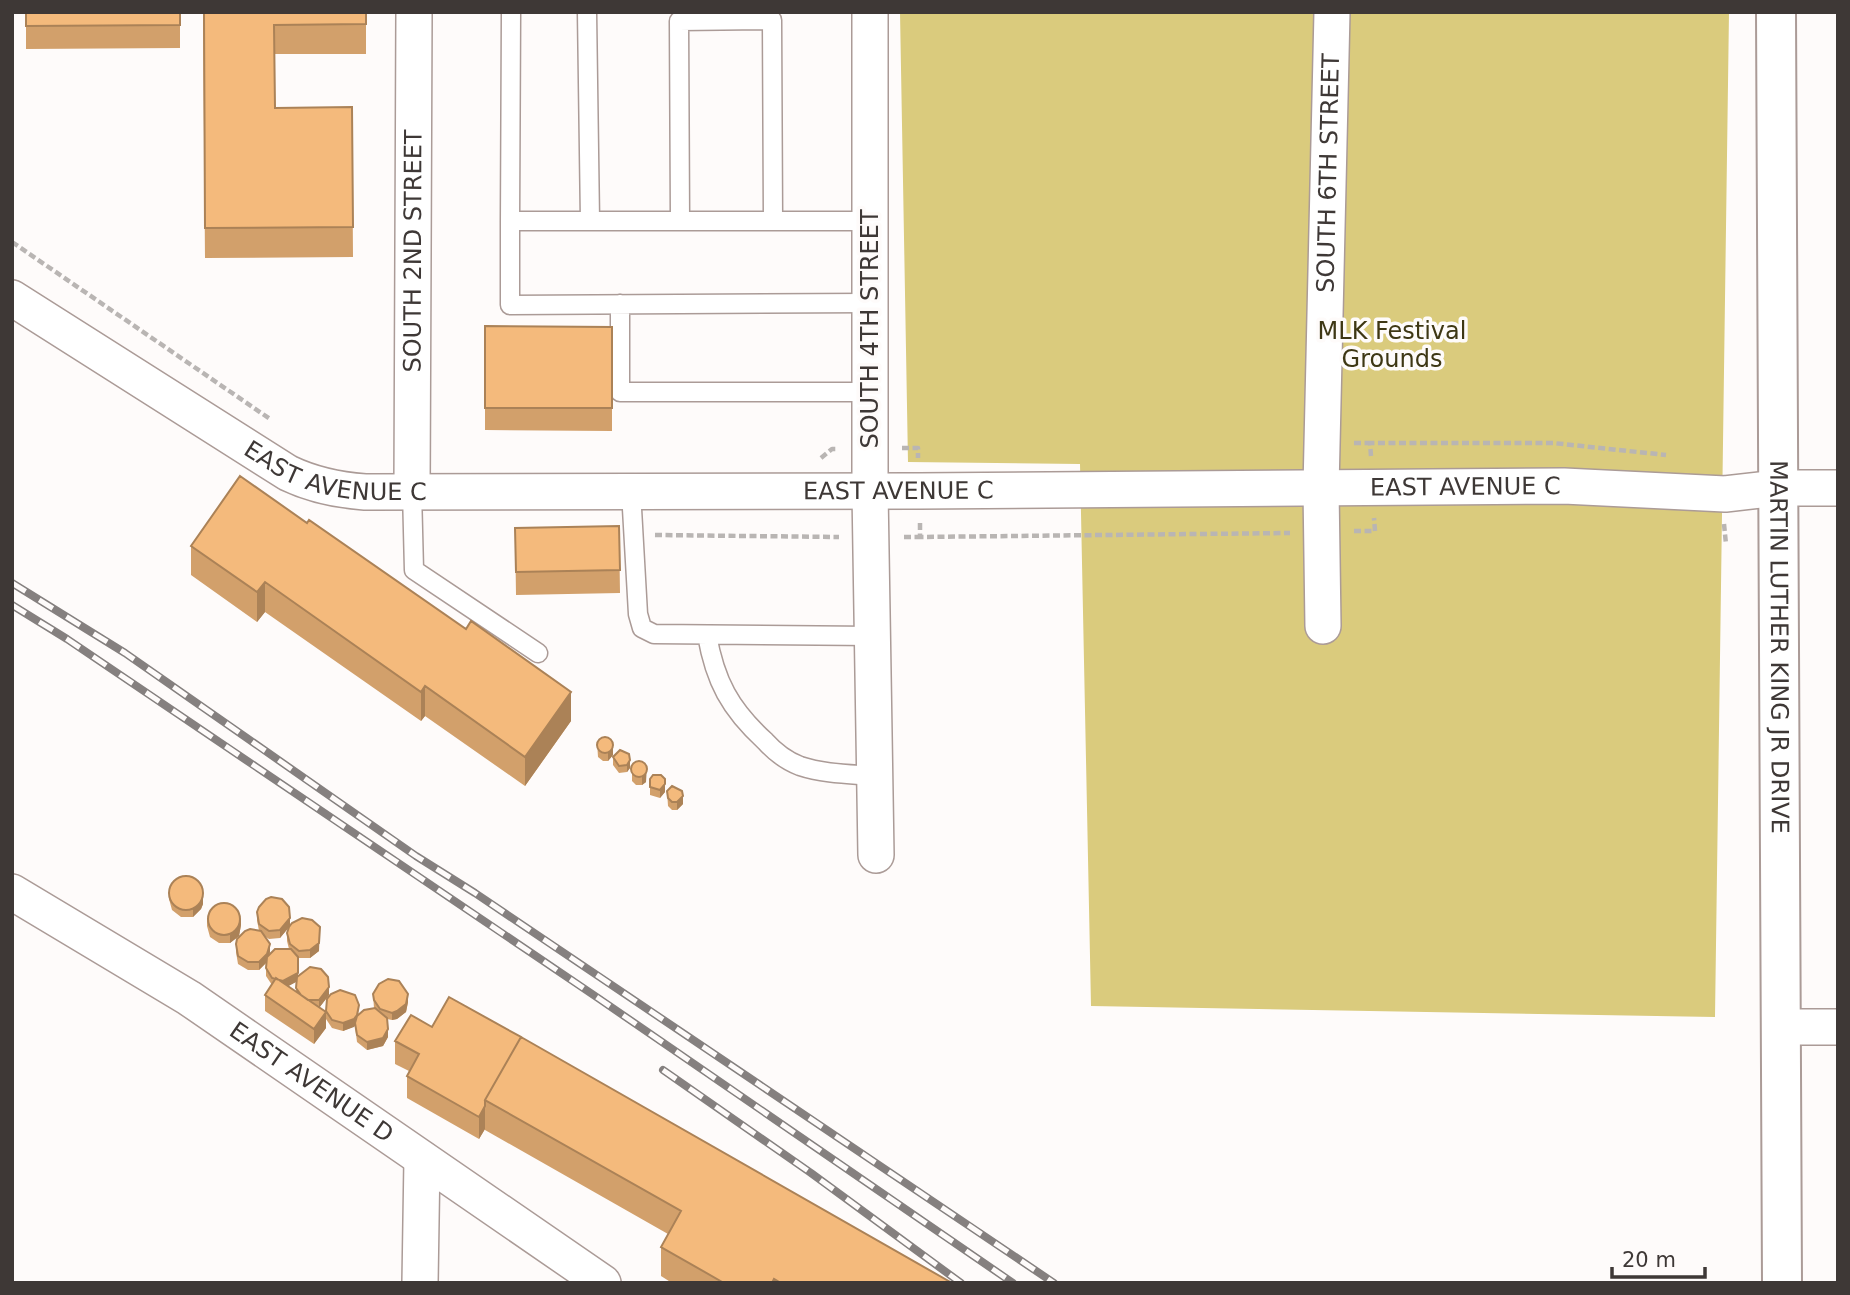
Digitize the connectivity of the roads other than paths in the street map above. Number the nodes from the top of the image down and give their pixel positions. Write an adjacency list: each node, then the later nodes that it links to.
1 (414, 12): 19 (street, SOUTH 2ND STREET)
2 (511, 12): 10 (lane)
3 (587, 12): 7 (lane)
4 (870, 12): 9 (street, SOUTH 4TH STREET)
5 (1332, 12): 16 (street, SOUTH 6TH STREET)
6 (1776, 12): 17 (main road, MARTIN LUTHER KING JR DRIVE)
7 (590, 221): 8 (lane); 10 (lane)
8 (680, 221): 11 (lane); 11 (lane)
9 (870, 221): 11 (lane); 13 (street, SOUTH 4TH STREET)
10 (510, 222): 14 (lane)
11 (773, 222)
12 (12, 298): 19 (street, EAST AVENUE C)
13 (870, 303): 14 (lane); 15 (street, SOUTH 4TH STREET)
14 (620, 304): 15 (lane)
15 (870, 392): 21 (street, SOUTH 4TH STREET)
16 (1321, 488): 17 (street, EAST AVENUE C); 21 (street, EAST AVENUE C); 22 (street, SOUTH 6TH STREET)
17 (1778, 488): 18 (street, EAST AVENUE C); 29 (main road, MARTIN LUTHER KING JR DRIVE)
18 (1838, 488)
19 (412, 491): 20 (street, EAST AVENUE C); 25 (lane)
20 (631, 491): 21 (street, EAST AVENUE C); 23 (lane)
21 (870, 491): 24 (street, SOUTH 4TH STREET)
22 (1323, 626)
23 (707, 635): 24 (lane); 26 (lane)
24 (873, 636): 26 (street, SOUTH 4TH STREET)
25 (538, 653)
26 (874, 776): 27 (street, SOUTH 4TH STREET)
27 (876, 855)
28 (12, 892): 31 (street, EAST AVENUE D)
29 (1780, 1027): 30 (street); 34 (main road, MARTIN LUTHER KING JR DRIVE)
30 (1838, 1027)
31 (422, 1159): 32 (street); 33 (street, EAST AVENUE D)
32 (420, 1283)
33 (603, 1283)
34 (1782, 1283)

